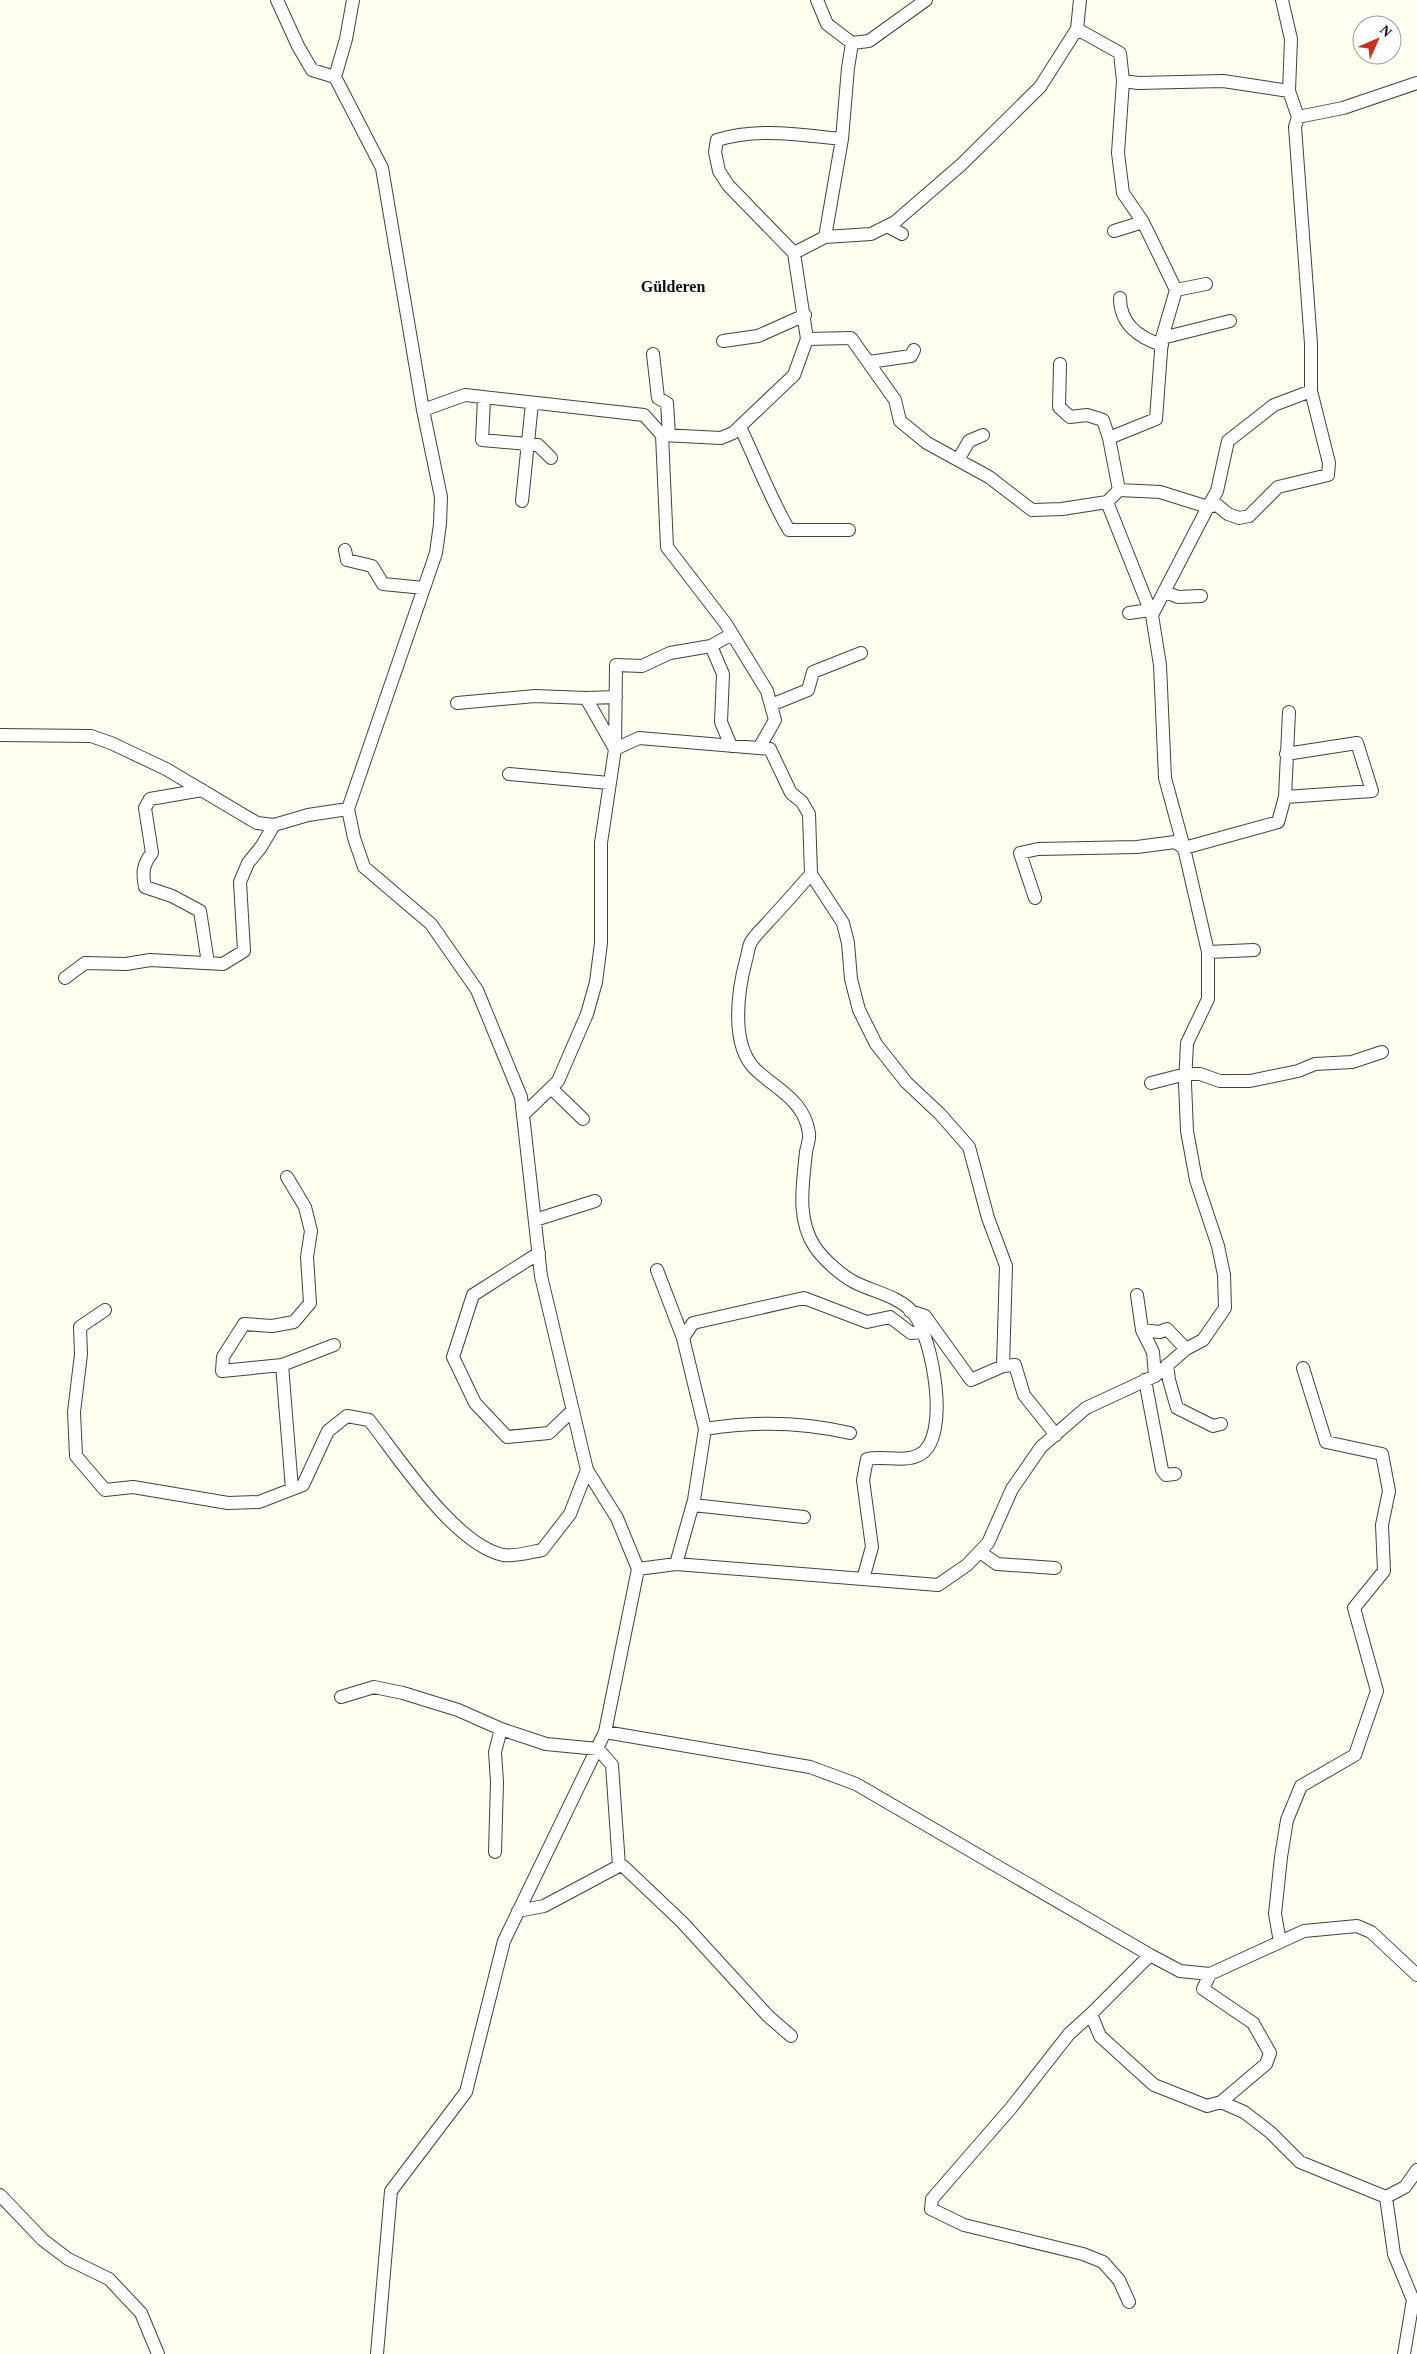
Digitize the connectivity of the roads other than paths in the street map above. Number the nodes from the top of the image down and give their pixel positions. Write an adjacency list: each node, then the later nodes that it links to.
1 (277, 0): 9 (street)
2 (353, 0): 9 (street)
3 (818, 0): 8 (street)
4 (926, 0): 8 (street)
5 (1080, 0): 7 (street)
6 (1282, 0): 12 (street)
7 (1077, 29): 10 (street); 16 (street)
8 (852, 43): 14 (street)
9 (335, 77): 36 (street)
10 (1123, 81): 12 (street); 15 (street)
11 (1417, 83): 13 (street)
12 (1289, 91): 13 (street)
13 (1298, 117): 33 (street)
14 (842, 139): 19 (street); 20 (street)
15 (1144, 222): 17 (street); 22 (street)
16 (888, 226): 18 (street); 19 (street)
17 (1114, 232)
18 (902, 234)
19 (825, 237): 20 (street)
20 (794, 253): 24 (street)
21 (1206, 284): 22 (street)
22 (1176, 290): 28 (street)
23 (1120, 298): 28 (street)
24 (805, 315): 26 (street); 27 (street)
25 (1230, 322): 28 (street)
26 (807, 339): 31 (street); 37 (street)
27 (723, 340)
28 (1162, 342): 40 (street)
29 (914, 350): 31 (street)
30 (653, 354): 38 (street)
31 (869, 362): 43 (street)
32 (1060, 364): 40 (street)
33 (1311, 391): 47 (street); 47 (street)
34 (484, 398): 35 (street); 36 (street); 41 (street)
35 (532, 403): 38 (street); 41 (street)
36 (423, 410): 50 (street)
37 (740, 428): 38 (street); 48 (street)
38 (665, 435): 55 (street)
39 (983, 435): 43 (street)
40 (1109, 438): 44 (street)
41 (528, 444): 42 (street); 45 (street)
42 (550, 458)
43 (958, 460): 46 (street)
44 (1119, 490): 46 (street); 47 (street)
45 (522, 500)
46 (1107, 502): 53 (street)
47 (1208, 507): 51 (street)
48 (849, 530)
49 (345, 550): 50 (street)
50 (424, 588): 72 (street)
51 (1165, 592): 52 (street); 53 (street)
52 (1201, 596)
53 (1151, 612): 54 (street); 74 (street)
54 (1129, 613)
55 (732, 634): 56 (street); 61 (street)
56 (711, 646): 58 (street); 64 (street)
57 (860, 652): 61 (street)
58 (616, 697): 59 (street); 66 (street)
59 (586, 698): 60 (street); 66 (street)
60 (457, 703)
61 (771, 705): 65 (street)
62 (1290, 712): 67 (street)
63 (0, 735): 70 (street)
64 (731, 746): 65 (street); 66 (street)
65 (760, 748): 75 (street)
66 (616, 749): 69 (street)
67 (1286, 754): 71 (street); 71 (street)
68 (509, 774): 69 (street)
69 (609, 783): 84 (street)
70 (202, 790): 73 (street); 79 (street)
71 (1285, 797): 74 (street)
72 (348, 809): 73 (street); 85 (street)
73 (274, 825): 79 (street)
74 (1184, 848): 76 (street); 78 (street)
75 (812, 874): 94 (street); 102 (street)
76 (1035, 898)
77 (1254, 950): 78 (street)
78 (1208, 952): 82 (street)
79 (208, 963): 80 (street)
80 (65, 978)
81 (1382, 1052): 82 (street)
82 (1186, 1074): 83 (street); 99 (street)
83 (1151, 1083)
84 (551, 1088): 85 (street); 86 (street)
85 (523, 1115): 89 (street)
86 (583, 1119)
87 (287, 1177): 100 (street)
88 (595, 1201): 89 (street)
89 (535, 1220): 90 (street)
90 (539, 1253): 105 (street); 105 (street)
91 (656, 1270): 97 (street)
92 (1137, 1295): 95 (street)
93 (105, 1310): 112 (street)
94 (910, 1311): 96 (street); 102 (street)
95 (1142, 1330): 99 (street); 104 (street)
96 (922, 1332): 97 (street); 119 (street)
97 (683, 1338): 107 (street)
98 (334, 1345): 100 (street)
99 (1186, 1349): 101 (street)
100 (282, 1365): 112 (street)
101 (1167, 1365): 104 (street); 106 (street)
102 (1004, 1366): 109 (street)
103 (1303, 1368): 127 (street)
104 (1150, 1378): 109 (street); 111 (street)
105 (573, 1410): 110 (street)
106 (1221, 1424)
107 (705, 1430): 108 (street); 113 (street)
108 (850, 1433)
109 (1056, 1434): 115 (street)
110 (586, 1470): 112 (street); 118 (street)
111 (1175, 1474)
112 (292, 1489)
113 (693, 1505): 114 (street); 116 (street)
114 (804, 1517)
115 (980, 1552): 117 (street); 119 (street)
116 (676, 1564): 118 (street); 119 (street)
117 (1055, 1568)
118 (638, 1569): 122 (street)
119 (863, 1579)
120 (340, 1697): 121 (street)
121 (501, 1729): 123 (street); 124 (street)
122 (605, 1732): 123 (street); 128 (street)
123 (598, 1749): 125 (street); 126 (street)
124 (495, 1852)
125 (619, 1866): 126 (street); 132 (street)
126 (518, 1911): 139 (street)
127 (1280, 1942): 129 (street); 130 (street)
128 (1150, 1955): 129 (street); 131 (street)
129 (1210, 1974): 133 (street)
130 (1417, 1975)
131 (1091, 2014): 133 (street); 137 (street)
132 (791, 2036)
133 (1221, 2102): 136 (street)
134 (1417, 2170): 136 (street)
135 (0, 2195): 138 (street)
136 (1386, 2197): 140 (street)
137 (1129, 2302)
138 (158, 2354)
139 (377, 2354)
140 (1404, 2354)

